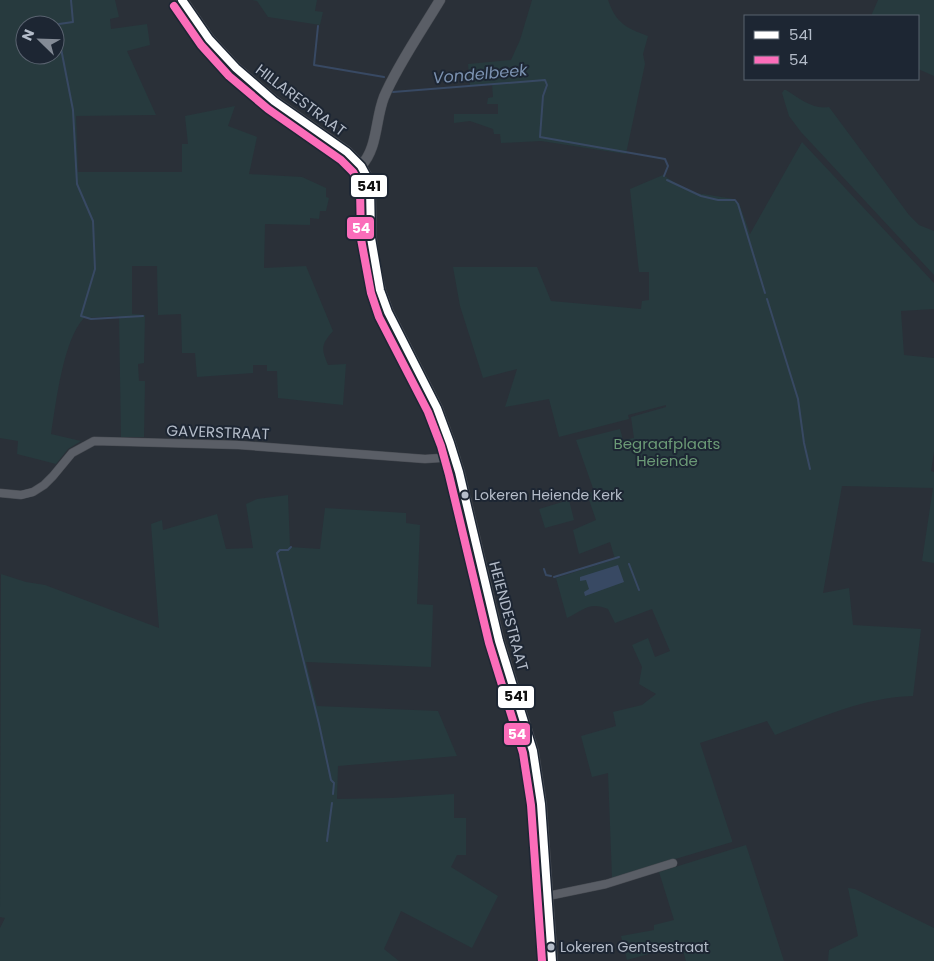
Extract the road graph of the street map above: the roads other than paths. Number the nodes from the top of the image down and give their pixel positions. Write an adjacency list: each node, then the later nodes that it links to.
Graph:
1 (182, 0): 3 (main road, HILLARESTRAAT)
2 (440, 0): 3 (street)
3 (361, 166): 4 (main road, HILLARESTRAAT)
4 (455, 457): 5 (street, GAVERSTRAAT); 7 (main road, HEIENDESTRAAT)
5 (0, 493)
6 (673, 863): 7 (street)
7 (548, 896): 8 (main road, HEIENDESTRAAT)
8 (552, 961)

